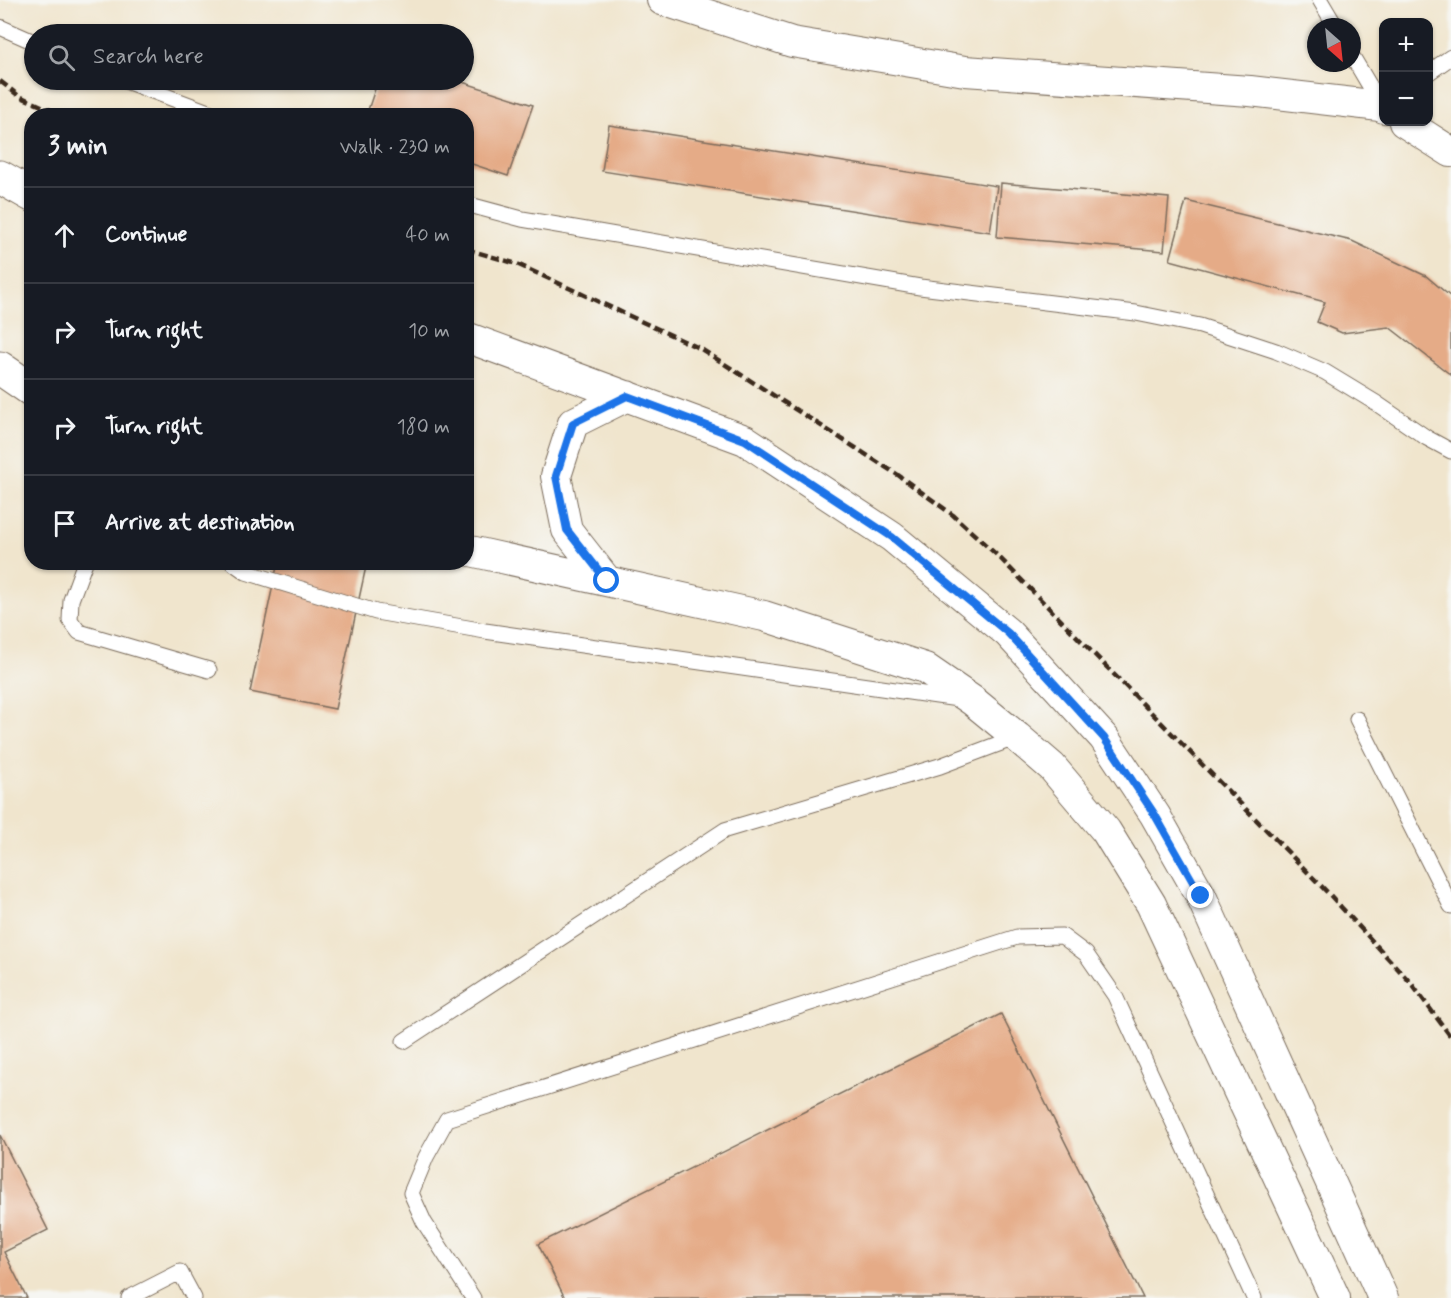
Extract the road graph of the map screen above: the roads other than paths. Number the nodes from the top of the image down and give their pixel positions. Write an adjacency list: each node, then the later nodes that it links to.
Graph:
1 (662, 0): 12 (street)
2 (1320, 0): 3 (lane)
3 (1331, 18)
4 (0, 27): 5 (lane)
5 (24, 38)
6 (1451, 57): 8 (lane)
7 (1361, 70): 10 (lane)
8 (1429, 72)
9 (150, 90): 11 (lane)
10 (1379, 96)
11 (198, 108)
12 (1379, 109)
13 (1412, 126): 14 (street)
14 (1451, 152)
15 (0, 177): 16 (main road)
16 (24, 190)
17 (474, 206): 22 (lane)
18 (474, 340): 21 (street)
19 (0, 368): 20 (main road)
20 (24, 385)
21 (627, 396): 26 (street); 38 (street)
22 (1451, 451)
23 (474, 552): 26 (street)
24 (82, 570): 27 (lane)
25 (243, 570): 28 (lane)
26 (607, 581): 28 (street)
27 (209, 670)
28 (973, 701): 30 (street)
29 (1357, 719): 31 (lane)
30 (1017, 737): 32 (lane); 37 (street)
31 (1451, 906)
32 (404, 1041)
33 (129, 1298): 34 (lane)
34 (194, 1298)
35 (472, 1298): 36 (lane)
36 (1254, 1298)
37 (1335, 1298)
38 (1383, 1298)

